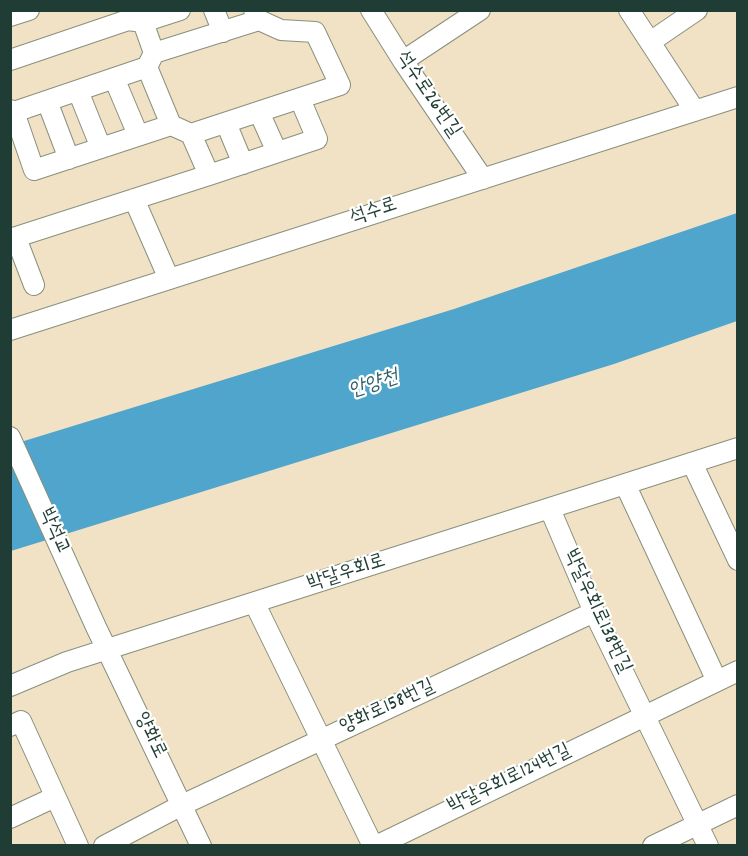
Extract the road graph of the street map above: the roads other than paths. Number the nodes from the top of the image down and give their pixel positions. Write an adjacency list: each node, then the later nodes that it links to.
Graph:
1 (29, 10): 9 (street)
2 (213, 10): 11 (street)
3 (371, 10): 16 (street, 석수로26번길)
4 (480, 10): 16 (street)
5 (629, 10): 12 (street)
6 (697, 10): 12 (street)
7 (177, 11): 10 (street); 13 (street)
8 (257, 15): 11 (street); 20 (street)
9 (10, 16)
10 (132, 18): 14 (street); 15 (street)
11 (223, 32): 13 (street)
12 (650, 42): 23 (street)
13 (186, 43): 15 (street)
14 (10, 60)
15 (151, 60): 17 (street); 26 (street)
16 (403, 61): 34 (street, 석수로26번길)
17 (114, 78): 18 (street); 28 (street)
18 (78, 91): 21 (street); 29 (street)
19 (738, 97): 23 (street, 석수로)
20 (300, 99): 24 (street); 30 (street)
21 (47, 101): 22 (street); 31 (street)
22 (12, 111): 31 (street)
23 (695, 111): 34 (street, 석수로)
24 (259, 112): 25 (street); 30 (street)
25 (226, 123): 27 (street); 32 (street)
26 (171, 125): 27 (street); 28 (street)
27 (192, 134): 33 (street)
28 (138, 135): 29 (street)
29 (101, 148): 31 (street)
30 (277, 152): 32 (street)
31 (69, 159)
32 (243, 164): 33 (street)
33 (209, 175): 35 (street)
34 (483, 178): 37 (street, 석수로)
35 (134, 199): 36 (street); 37 (street)
36 (13, 238): 38 (street)
37 (169, 279): 39 (street, 석수로)
38 (34, 285)
39 (10, 330)
40 (10, 437): 48 (street, 박석교)
41 (738, 448): 42 (street, 박달우회로)
42 (692, 463): 43 (street, 박달우회로); 45 (street)
43 (625, 484): 44 (street, 박달우회로); 51 (street)
44 (550, 509): 46 (street, 박달우회로); 47 (street, 박달우회로138번길)
45 (738, 560)
46 (255, 604): 49 (street, 박달우회로); 55 (street, 박달우회로124번길)
47 (594, 612): 53 (street, 박달우회로138번길); 55 (street, 양화로158번길)
48 (96, 627): 49 (street, 양화로)
49 (107, 650): 52 (street, 박달우회로); 57 (street, 양화로)
50 (738, 671): 51 (street)
51 (717, 681): 53 (street)
52 (10, 686)
53 (644, 714): 60 (street, 박달우회로138번길); 64 (street, 박달우회로124번길)
54 (10, 726): 56 (street)
55 (322, 739): 57 (street, 양화로158번길); 64 (street, 박달우회로124번길)
56 (55, 797): 59 (street); 61 (street)
57 (182, 805): 62 (street, 양화로158번길); 63 (street, 양화로)
58 (738, 805): 60 (street)
59 (10, 818)
60 (698, 824): 65 (street); 66 (street, 박달우회로138번길)
61 (78, 846)
62 (104, 846)
63 (201, 846)
64 (374, 846)
65 (653, 846)
66 (708, 846)

